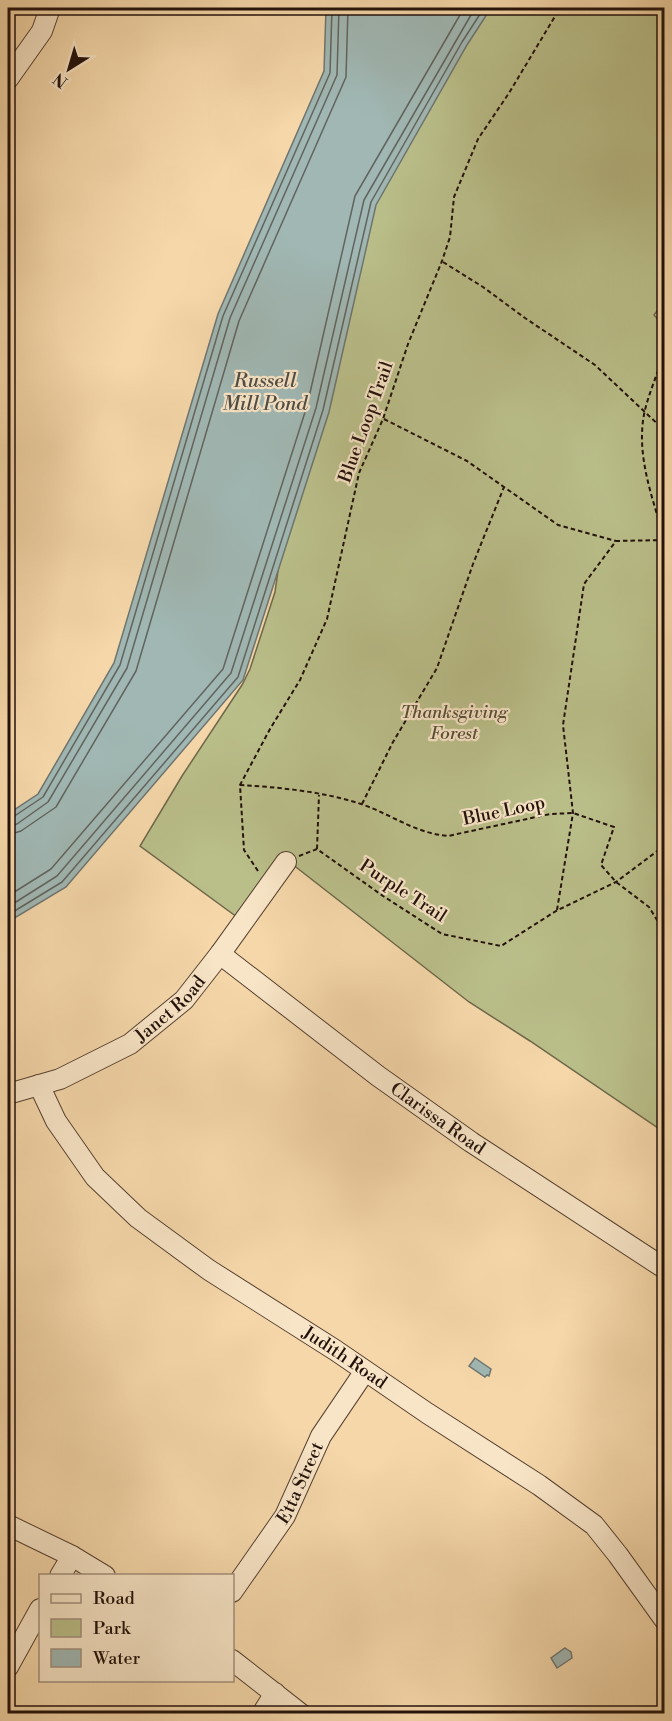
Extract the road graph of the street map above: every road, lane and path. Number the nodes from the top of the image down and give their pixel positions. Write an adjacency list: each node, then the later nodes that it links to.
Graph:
1 (50, 8): 3 (street)
2 (560, 8): 4 (path, Blue Loop Trail)
3 (8, 80)
4 (442, 261): 6 (path); 7 (path, Blue Loop Trail)
5 (664, 348): 6 (path)
6 (645, 411): 8 (path); 10 (path)
7 (383, 419): 9 (path); 12 (path, Blue Loop Trail)
8 (664, 430)
9 (504, 487): 11 (path); 14 (path)
10 (664, 538): 11 (path)
11 (616, 541): 15 (path)
12 (240, 785): 13 (path, Blue Loop); 20 (path)
13 (319, 795): 14 (path, Blue Loop); 17 (path)
14 (362, 804): 15 (path, Blue Loop)
15 (573, 813): 19 (path, Blue Loop); 21 (path)
16 (664, 846): 19 (path, Purple Trail)
17 (317, 849): 18 (path); 21 (path, Purple Trail)
18 (286, 862): 20 (street, Janet Road)
19 (616, 882): 21 (path, Purple Trail); 23 (path, Blue Loop)
20 (271, 883): 22 (street, Janet Road)
21 (556, 911)
22 (220, 954): 24 (street, Janet Road); 26 (street, Clarissa Road)
23 (664, 964)
24 (39, 1085): 25 (street, Janet Road); 27 (street, Judith Road)
25 (8, 1094)
26 (664, 1268)
27 (365, 1371): 32 (street, Etta Street); 34 (street, Judith Road)
28 (8, 1525): 29 (street)
29 (72, 1556): 30 (street); 31 (street)
30 (61, 1574)
31 (103, 1574)
32 (234, 1589)
33 (39, 1612): 36 (street)
34 (664, 1619)
35 (234, 1662): 37 (street)
36 (8, 1667)
37 (275, 1693): 38 (street); 39 (street)
38 (262, 1713)
39 (301, 1713)

